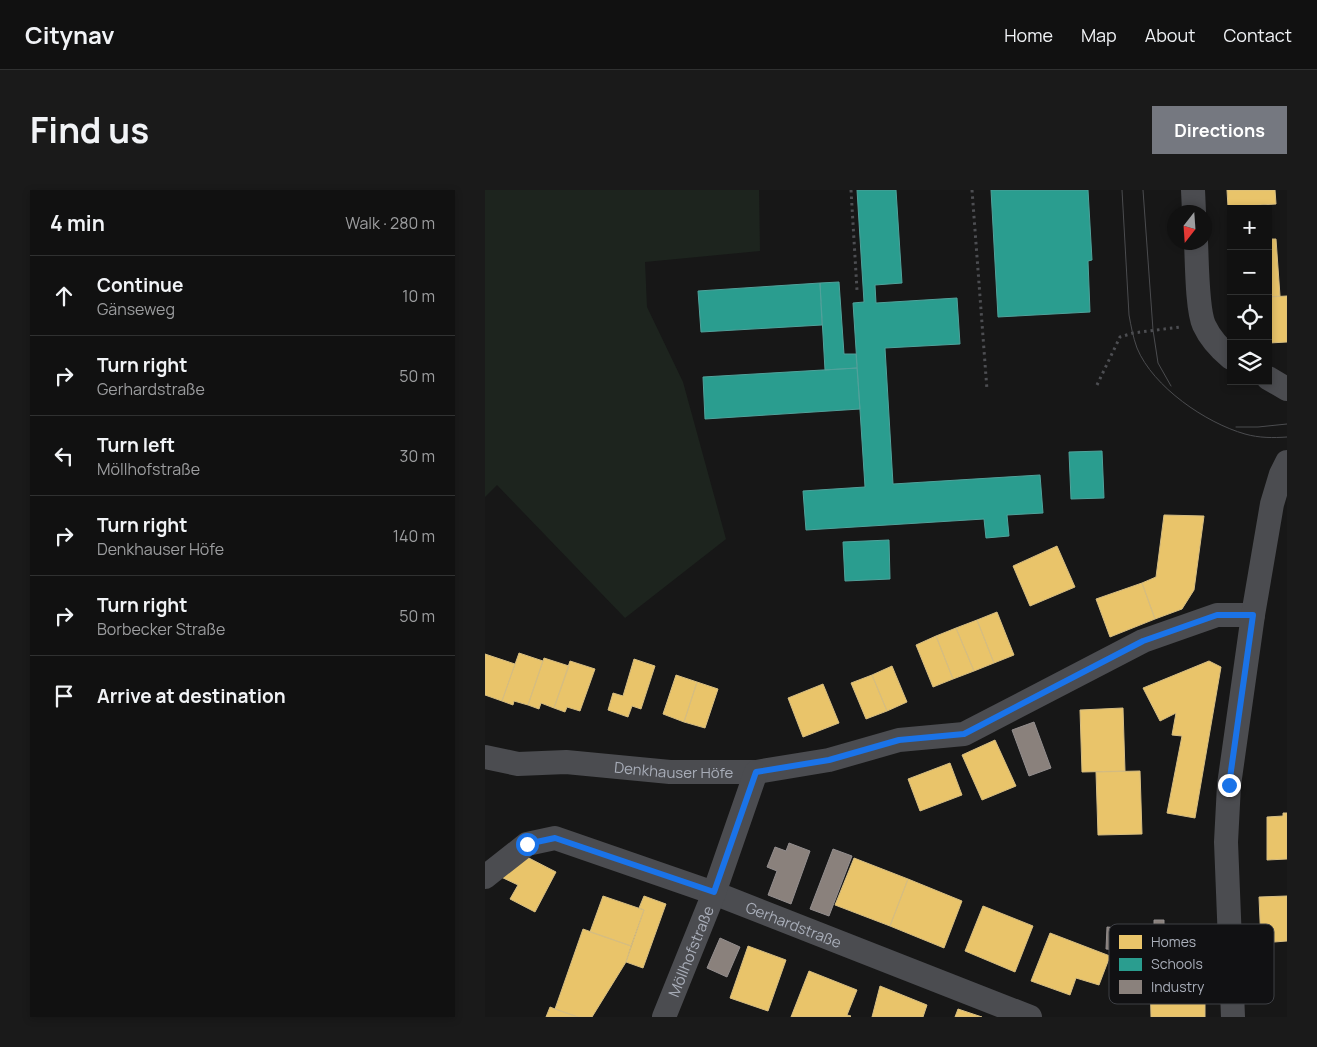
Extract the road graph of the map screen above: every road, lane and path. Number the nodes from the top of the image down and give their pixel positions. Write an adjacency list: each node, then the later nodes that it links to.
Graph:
1 (851, 190): 6 (path)
2 (972, 190): 12 (path)
3 (1193, 190): 4 (street)
4 (1194, 205)
5 (1196, 250): 7 (street)
6 (857, 290)
7 (1203, 324): 8 (street); 10 (path)
8 (1227, 355)
9 (1272, 380): 11 (street)
10 (1097, 385)
11 (1287, 389)
12 (987, 390)
13 (1287, 462): 14 (street)
14 (1253, 615): 16 (street, Denkhauser Höfe); 19 (street)
15 (485, 757): 16 (street, Denkhauser Höfe)
16 (756, 772): 18 (street, Möllhofstraße)
17 (485, 877): 18 (street, Gerhardstraße)
18 (714, 892): 21 (street, Möllhofstraße); 22 (street, Gerhardstraße)
19 (1229, 924)
20 (1232, 1004): 23 (street)
21 (664, 1017)
22 (1030, 1017)
23 (1233, 1017)

